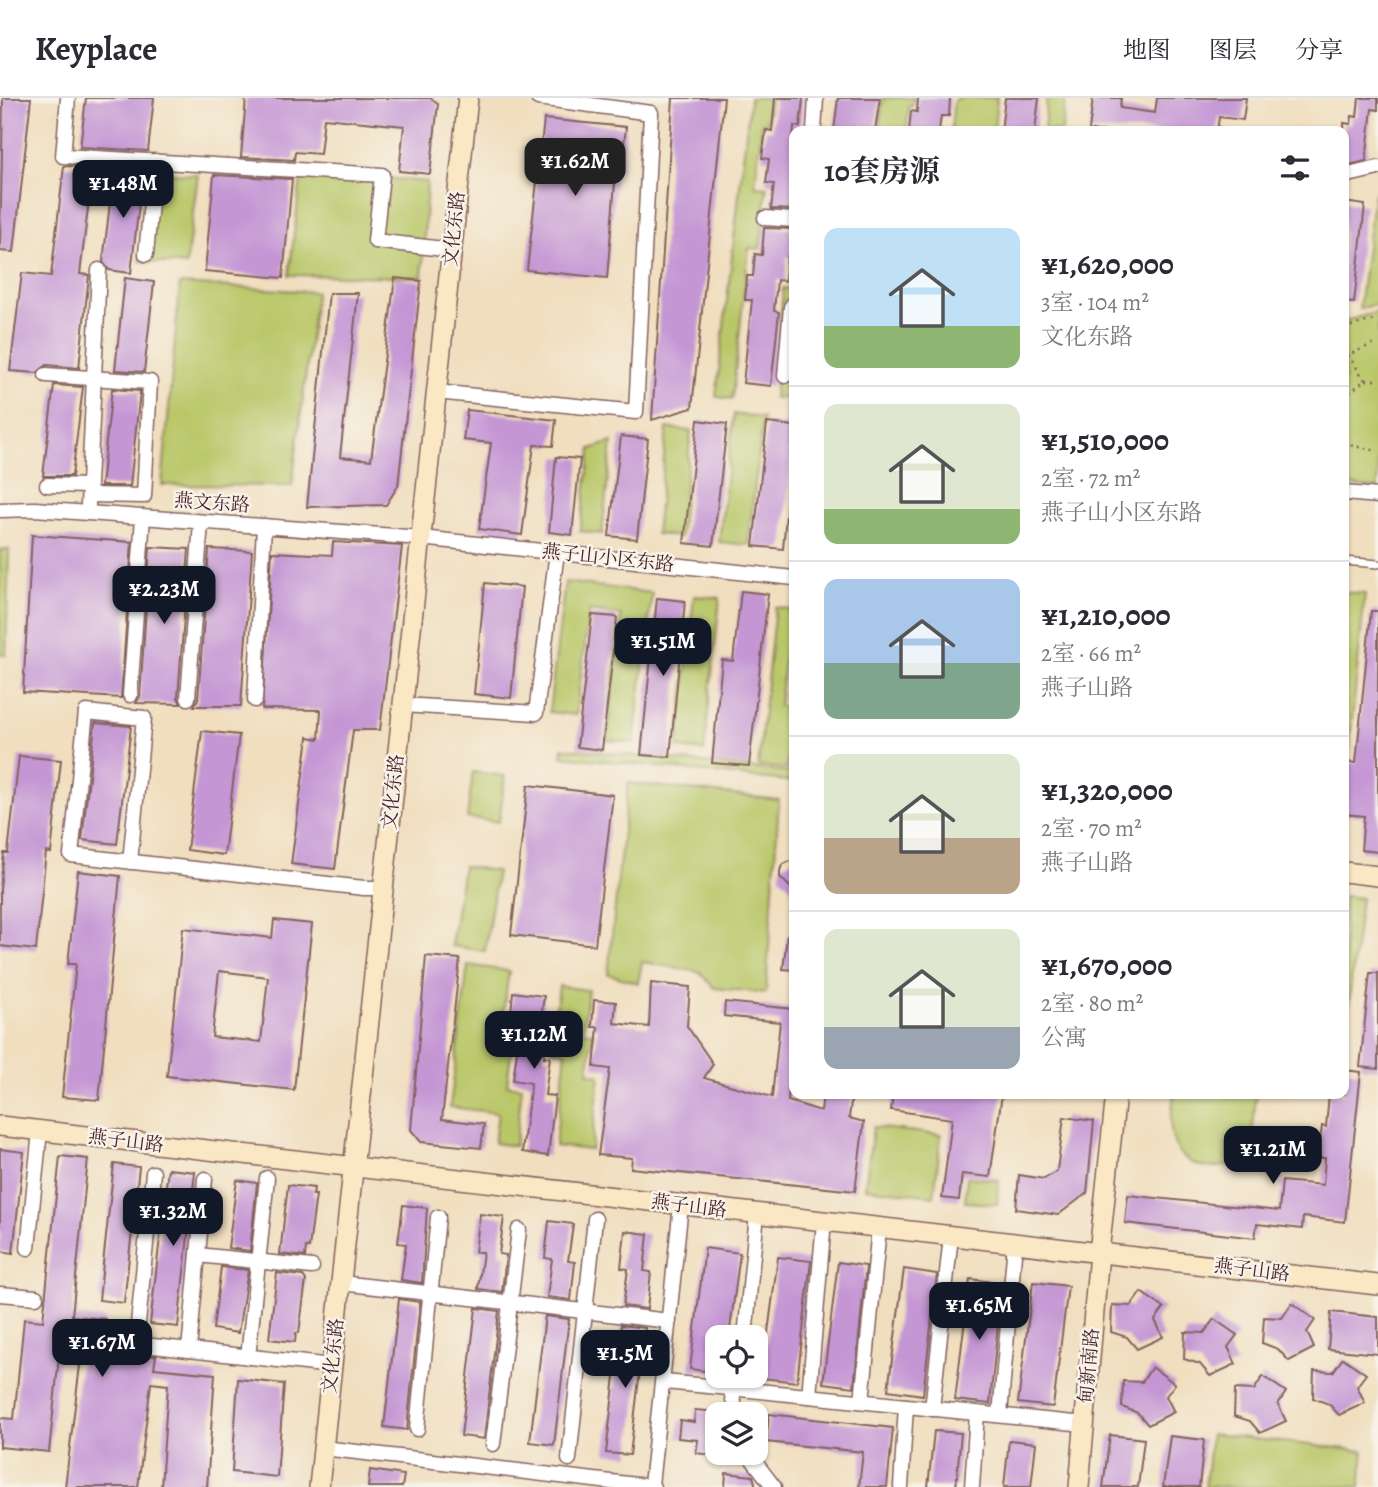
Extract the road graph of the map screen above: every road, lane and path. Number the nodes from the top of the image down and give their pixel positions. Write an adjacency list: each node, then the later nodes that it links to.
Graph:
1 (68, 98): 6 (street)
2 (468, 98): 11 (street, 文化东路)
3 (538, 98): 25 (street)
4 (816, 98): 5 (street)
5 (814, 126)
6 (155, 161): 11 (street); 12 (street)
7 (1378, 168): 8 (street)
8 (1349, 175)
9 (765, 218): 10 (street)
10 (789, 220)
11 (452, 250): 25 (street, 文化东路)
12 (146, 254)
13 (99, 270): 22 (street)
14 (1378, 319): 15 (path)
15 (1349, 327)
16 (789, 330): 21 (street)
17 (1378, 342): 18 (path)
18 (1349, 353)
19 (1349, 358): 23 (path)
20 (47, 375): 22 (street)
21 (785, 376)
22 (94, 380): 30 (street); 30 (street)
23 (1365, 380): 24 (path); 26 (path)
24 (1378, 380)
25 (436, 392): 38 (street, 文化东路)
26 (1349, 393)
27 (1349, 445): 28 (path)
28 (1378, 451)
29 (47, 485): 30 (street)
30 (89, 490): 34 (street)
31 (1349, 493): 32 (street)
32 (1378, 496)
33 (0, 510): 34 (street, 燕文东路)
34 (88, 513): 35 (street, 燕文东路)
35 (143, 517): 36 (street, 燕文东路); 43 (street)
36 (201, 522): 37 (street, 燕文东路); 44 (street)
37 (264, 526): 38 (street, 燕文东路); 45 (street)
38 (421, 538): 39 (street, 燕子山小区东路); 46 (street, 文化东路)
39 (557, 552): 42 (street, 燕子山小区东路); 46 (street)
40 (1349, 561): 41 (lane)
41 (1378, 564)
42 (789, 577)
43 (130, 695)
44 (188, 698)
45 (255, 700)
46 (402, 705): 50 (street, 文化东路)
47 (130, 862): 47 (street); 50 (street)
48 (1349, 873): 49 (street)
49 (1378, 876)
50 (382, 888): 55 (street, 文化东路)
51 (1115, 1099): 69 (street, 甸新南路)
52 (0, 1116): 55 (street, 燕子山路)
53 (0, 1126): 54 (street, 燕子山路)
54 (40, 1130): 55 (street, 燕子山路); 68 (street)
55 (354, 1163): 59 (street, 燕子山路); 69 (street, 燕子山路); 74 (street, 文化东路)
56 (153, 1173): 84 (street)
57 (267, 1178): 71 (street)
58 (205, 1179): 70 (street)
59 (681, 1205): 60 (street, 燕子山路); 81 (street)
60 (757, 1214): 63 (street, 燕子山路); 82 (street)
61 (438, 1217): 76 (street)
62 (596, 1219): 80 (street)
63 (824, 1222): 64 (street, 燕子山路); 91 (street)
64 (878, 1227): 66 (street, 燕子山路); 92 (street)
65 (519, 1230): 79 (street)
66 (951, 1236): 67 (street, 燕子山路); 94 (street)
67 (1015, 1243): 69 (street, 燕子山路); 96 (street)
68 (28, 1248)
69 (1099, 1248): 73 (street, 燕子山路); 75 (street, 燕子山路); 97 (street, 甸新南路)
70 (198, 1255): 71 (street); 85 (street)
71 (258, 1261): 72 (street); 86 (street)
72 (312, 1267)
73 (1378, 1274)
74 (341, 1283): 76 (street); 87 (street, 文化东路)
75 (1378, 1285)
76 (430, 1293): 79 (street); 98 (street)
77 (0, 1294): 78 (street)
78 (36, 1297)
79 (510, 1302): 80 (street); 99 (street)
80 (586, 1311): 81 (street); 101 (street)
81 (669, 1321): 88 (street)
82 (746, 1325)
83 (117, 1342): 84 (street)
84 (136, 1344): 85 (street)
85 (189, 1350): 86 (street)
86 (248, 1357): 87 (street)
87 (332, 1366): 100 (street, 文化东路)
88 (664, 1382): 89 (street); 103 (street)
89 (705, 1383)
90 (761, 1388): 91 (street)
91 (809, 1396): 92 (street)
92 (862, 1401): 93 (street)
93 (906, 1406): 94 (street); 106 (street)
94 (932, 1409): 95 (street)
95 (978, 1413): 96 (street); 107 (street)
96 (1000, 1415): 97 (street)
97 (1084, 1424): 108 (street, 甸新南路)
98 (417, 1429)
99 (493, 1444)
100 (323, 1448): 103 (street); 104 (street, 文化东路)
101 (569, 1459)
102 (757, 1465): 105 (street)
103 (652, 1486)
104 (319, 1487)
105 (774, 1487)
106 (901, 1487)
107 (972, 1487)
108 (1079, 1487)

